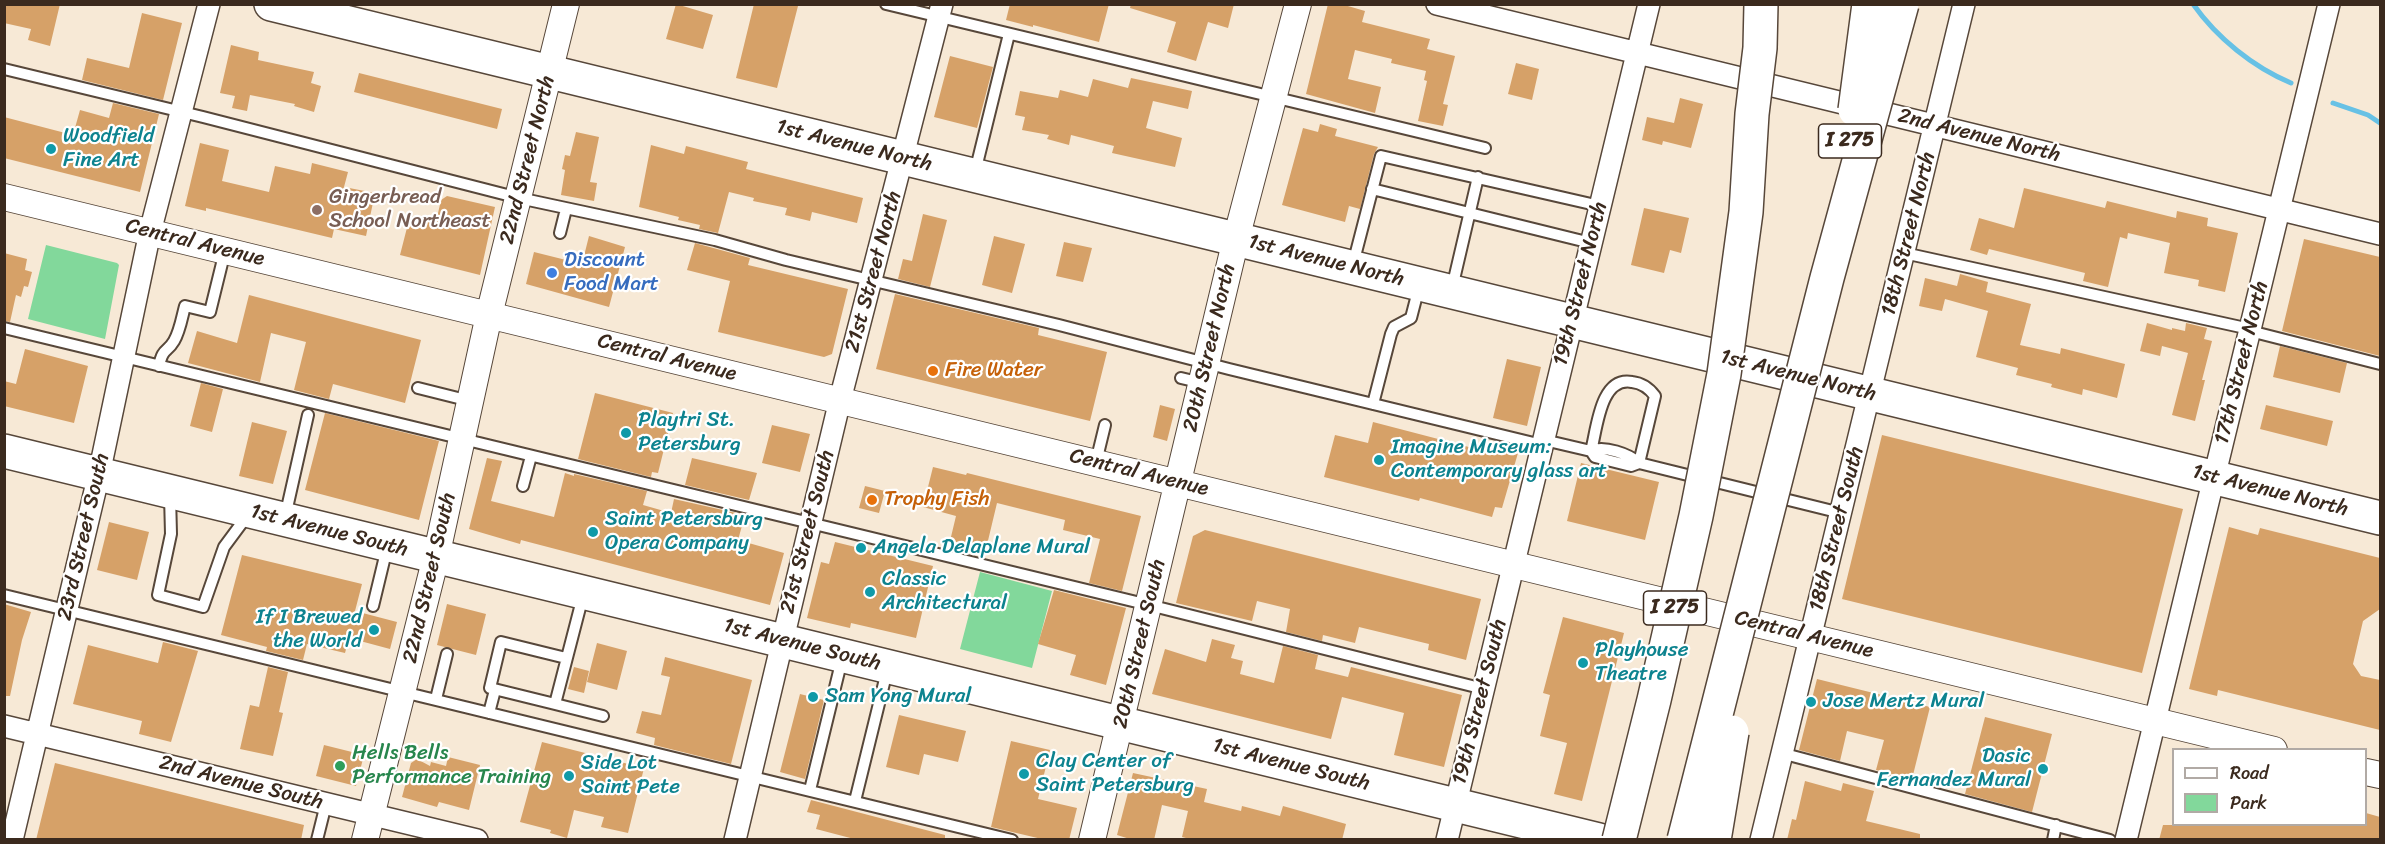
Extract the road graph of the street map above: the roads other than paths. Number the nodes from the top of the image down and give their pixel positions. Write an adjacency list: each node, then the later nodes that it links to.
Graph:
1 (209, 4): 20 (street, 23rd Street South)
2 (271, 4): 18 (main road, 1st Avenue North)
3 (566, 4): 18 (street, 22nd Street North)
4 (886, 4): 14 (lane)
5 (1298, 4): 19 (street, 20th Street North)
6 (1437, 4): 16 (street, 2nd Avenue North)
7 (1649, 4): 16 (street, 19th Street North)
8 (1744, 4): 21 (main road, bridge)
9 (1761, 4): 21 (main road, I 275, bridge)
10 (1869, 4): 42 (main road, I 275, bridge)
11 (1902, 4): 42 (main road, bridge)
12 (1964, 4): 22 (street, 18th Street North)
13 (2329, 4): 32 (street, 17th Street North)
14 (940, 11): 15 (lane); 24 (street, 21st Street North)
15 (1009, 34): 19 (lane); 25 (lane)
16 (1637, 53): 22 (street, 2nd Avenue North); 30 (street, 19th Street North)
17 (4, 69): 20 (lane)
18 (550, 72): 24 (main road, 1st Avenue North); 29 (street, 22nd Street North)
19 (1274, 97): 23 (lane); 37 (street, 20th Street North)
20 (182, 112): 29 (lane); 34 (street, 23rd Street South)
21 (1752, 114): 123 (main road, I 275, bridge)
22 (1935, 126): 32 (street, 2nd Avenue North); 40 (street, 18th Street North)
23 (1485, 148)
24 (903, 158): 25 (main road, 1st Avenue North); 43 (street, 21st Street North)
25 (974, 176): 37 (main road, 1st Avenue North)
26 (1478, 177): 27 (lane); 30 (lane); 33 (lane)
27 (1372, 189): 33 (lane); 41 (lane)
28 (4, 197): 34 (street, Central Avenue)
29 (519, 198): 31 (lane); 46 (street, 22nd Street North)
30 (1600, 206): 38 (street, 19th Street North)
31 (566, 209): 35 (lane); 43 (lane)
32 (2279, 210): 36 (street, 2nd Avenue North); 49 (street, 17th Street North)
33 (1470, 213): 38 (lane); 45 (lane)
34 (150, 232): 39 (street, Central Avenue); 50 (street, 23rd Street South)
35 (560, 233)
36 (2380, 234)
37 (1236, 239): 41 (main road, 1st Avenue North); 53 (street, 20th Street North)
38 (1591, 243): 47 (street, 19th Street North)
39 (225, 251): 46 (street, Central Avenue); 52 (lane)
40 (1904, 253): 49 (lane); 55 (street, 18th Street North)
41 (1352, 267): 44 (main road, 1st Avenue North)
42 (1827, 278): 78 (main road, I 275, bridge)
43 (872, 281): 53 (lane); 56 (street, 21st Street North)
44 (1419, 284): 45 (main road, 1st Avenue North); 58 (lane)
45 (1451, 292): 47 (main road, 1st Avenue North)
46 (489, 315): 56 (street, Central Avenue); 57 (street, 22nd Street South)
47 (1572, 321): 55 (main road, 1st Avenue North); 62 (street, 19th Street North)
48 (4, 328): 50 (lane)
49 (2250, 330): 51 (lane); 69 (street, 17th Street North)
50 (124, 357): 52 (lane); 68 (street, 23rd Street South)
51 (2380, 364)
52 (159, 366): 61 (lane)
53 (1197, 375): 58 (lane); 70 (street, 20th Street North)
54 (418, 388): 57 (lane)
55 (1870, 394): 69 (main road, 1st Avenue North); 74 (street, 18th Street South)
56 (840, 400): 66 (street, Central Avenue); 77 (street, 21st Street South)
57 (470, 401): 61 (street, 22nd Street South)
58 (1373, 404): 62 (lane)
59 (309, 415): 76 (lane)
60 (1105, 425): 66 (lane)
61 (462, 440): 65 (lane); 80 (street, 22nd Street South)
62 (1543, 442): 64 (lane); 81 (street, 19th Street North)
63 (4, 451): 68 (main road, 1st Avenue South)
64 (1591, 451): 67 (lane); 67 (lane)
65 (531, 456): 71 (lane); 77 (lane)
66 (1095, 463): 70 (street, Central Avenue)
67 (1639, 463): 74 (lane)
68 (99, 474): 72 (main road, 1st Avenue South); 86 (street, 23rd Street South)
69 (2214, 477): 75 (main road, 1st Avenue North); 100 (street, 17th Street North)
70 (1178, 483): 81 (street, Central Avenue); 84 (street, 20th Street South)
71 (523, 486)
72 (169, 492): 73 (main road, 1st Avenue South); 73 (lane)
73 (250, 511): 76 (main road, 1st Avenue South)
74 (1840, 513): 87 (street, 18th Street South)
75 (2380, 518)
76 (285, 520): 79 (main road, 1st Avenue South)
77 (810, 523): 84 (lane); 88 (street, 21st Street South)
78 (1762, 537): 124 (main road, bridge); 125 (main road, I 275, bridge)
79 (387, 545): 80 (main road, 1st Avenue South); 85 (lane)
80 (436, 557): 82 (main road, 1st Avenue South); 95 (street, 22nd Street South)
81 (1514, 564): 87 (street, Central Avenue); 94 (street, 19th Street South)
82 (584, 592): 88 (main road, 1st Avenue South); 91 (lane)
83 (4, 595): 86 (lane)
84 (1149, 605): 94 (lane); 101 (street, 20th Street South)
85 (373, 606)
86 (67, 610): 95 (lane); 103 (street, 23rd Street South)
87 (1810, 637): 100 (street, Central Avenue); 105 (street, 18th Street South)
88 (782, 641): 90 (main road, 1st Avenue South); 106 (street, 21st Street South)
89 (447, 654): 96 (lane)
90 (843, 656): 92 (main road, 1st Avenue South); 107 (lane)
91 (566, 658): 93 (lane); 97 (lane)
92 (888, 667): 101 (main road, 1st Avenue South); 108 (lane)
93 (495, 690): 97 (lane); 98 (lane)
94 (1484, 690): 110 (street, 19th Street South)
95 (402, 691): 96 (lane); 111 (street, 22nd Street South)
96 (436, 699): 98 (lane)
97 (555, 704): 99 (lane)
98 (489, 712): 106 (lane)
99 (603, 716)
100 (2155, 721): 104 (street, Central Avenue); 129 (street, 17th Street North)
101 (1122, 723): 110 (main road, 1st Avenue South); 120 (street, 20th Street South)
102 (4, 726): 103 (street, 2nd Avenue South)
103 (37, 734): 109 (street, 2nd Avenue South); 114 (street, 23rd Street South)
104 (2266, 748)
105 (1781, 753): 112 (lane); 126 (street, 18th Street South)
106 (750, 776): 107 (lane); 118 (street, 21st Street South)
107 (810, 790): 108 (lane)
108 (855, 801): 119 (lane)
109 (326, 804): 111 (street, 2nd Avenue South); 115 (lane)
110 (1455, 805): 121 (street, 19th Street South); 122 (main road, 1st Avenue South)
111 (371, 815): 113 (street, 2nd Avenue South); 116 (street, 22nd Street South)
112 (2056, 825): 127 (lane); 128 (lane)
113 (418, 833): 117 (street, 2nd Avenue South)
114 (12, 840)
115 (317, 840)
116 (365, 840)
117 (477, 840)
118 (735, 840)
119 (1012, 840)
120 (1092, 840)
121 (1447, 840)
122 (1599, 840)
123 (1619, 840)
124 (1684, 840)
125 (1714, 840)
126 (1761, 840)
127 (2053, 840)
128 (2110, 840)
129 (2126, 840)

